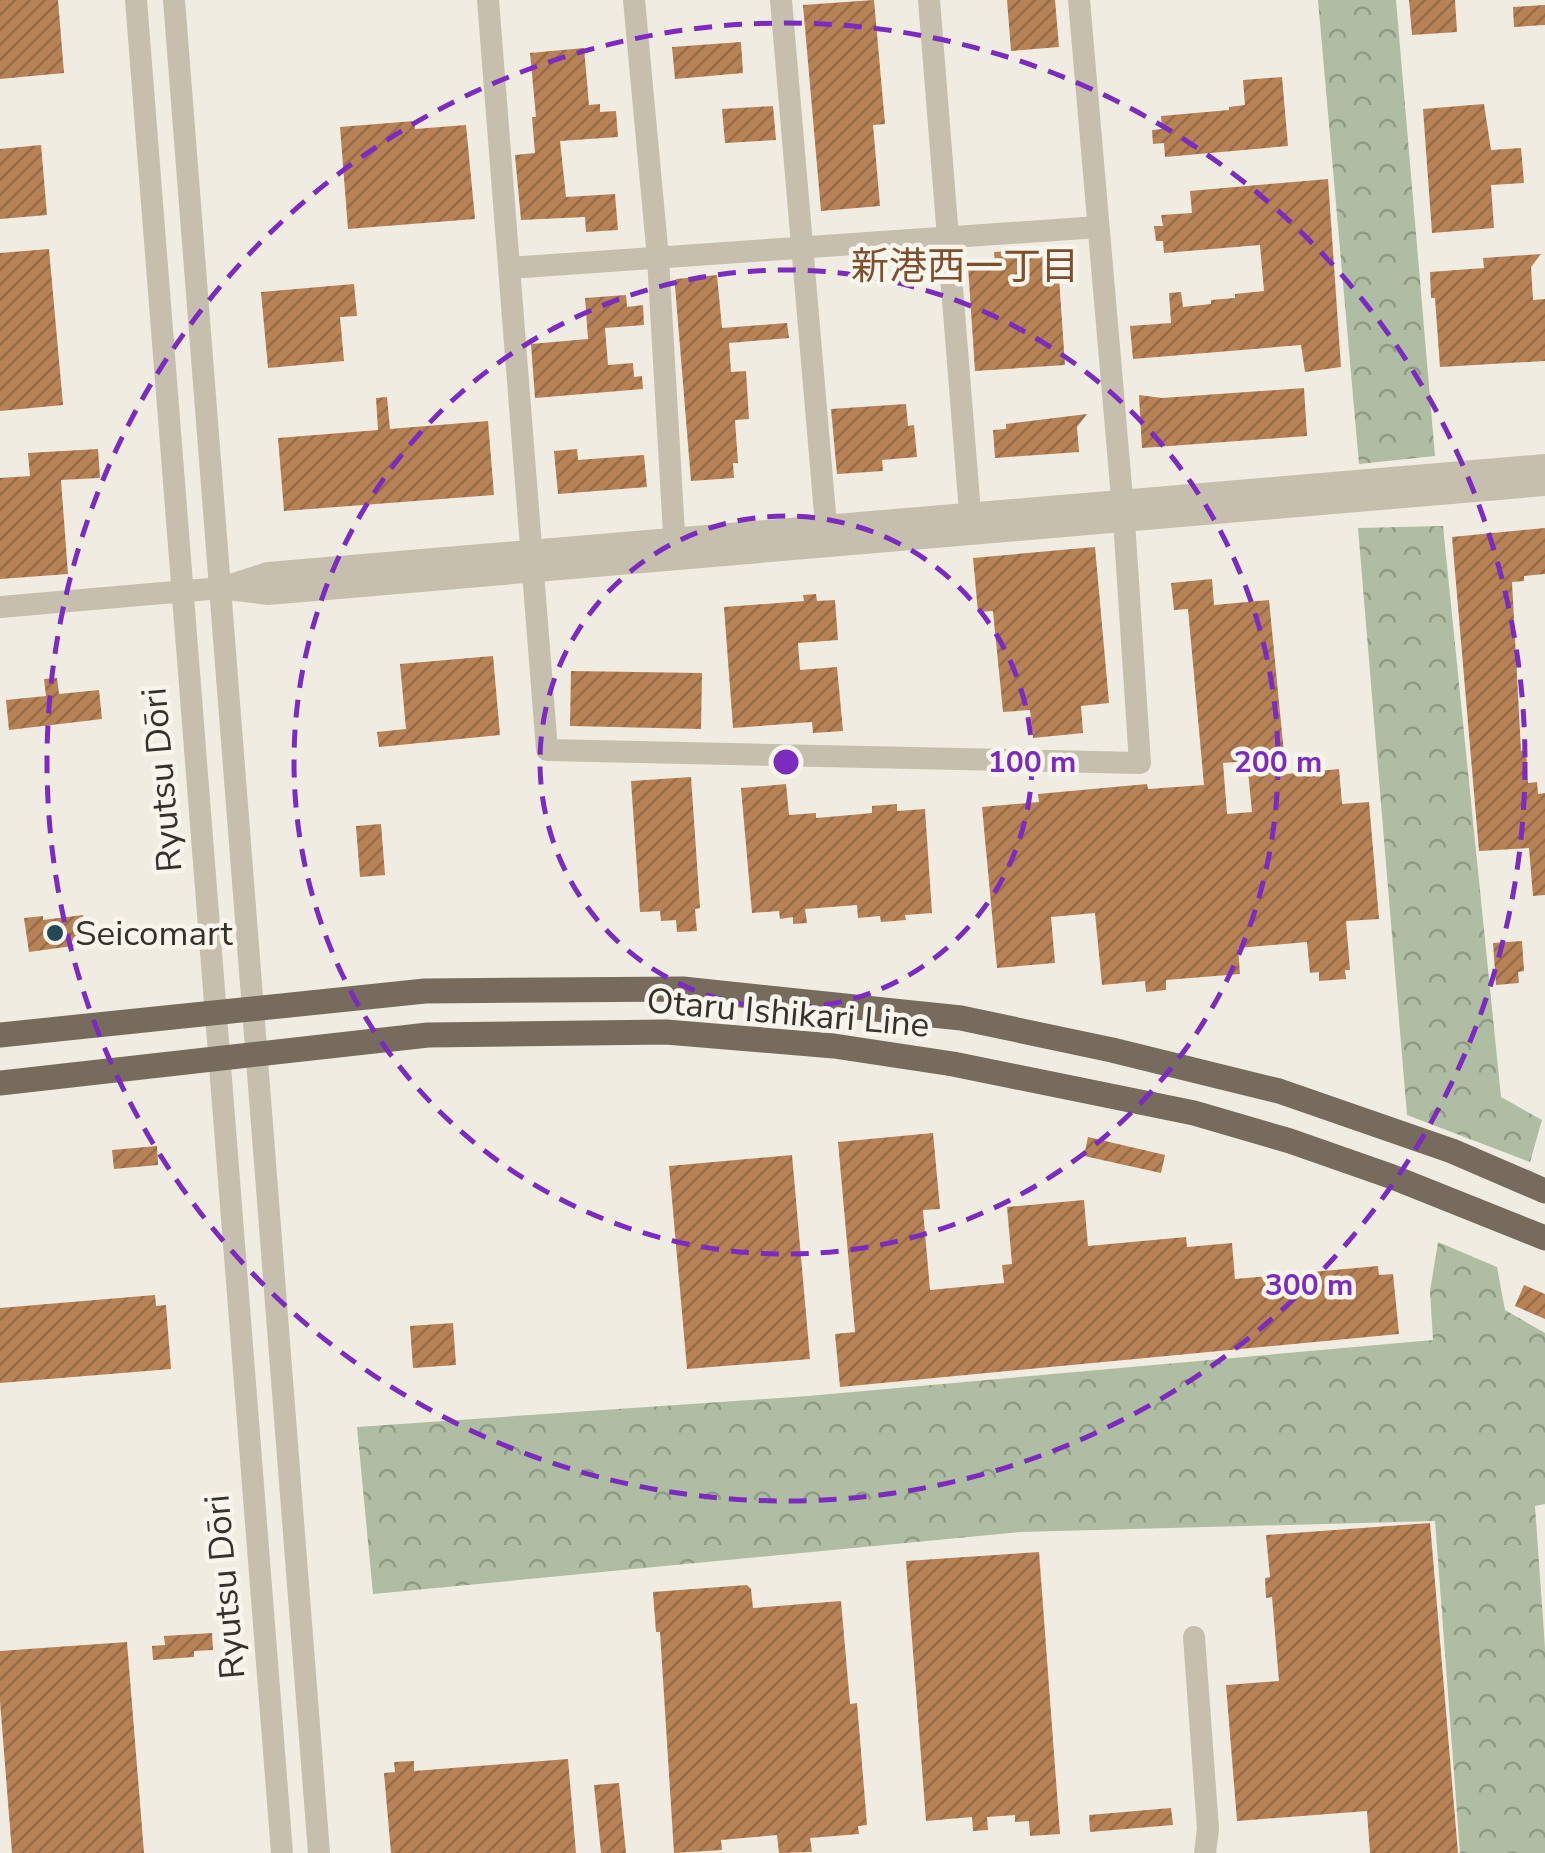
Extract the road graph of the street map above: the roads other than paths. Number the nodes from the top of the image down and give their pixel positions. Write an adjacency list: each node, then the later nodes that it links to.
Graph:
1 (136, 0): 21 (street, Ryutsu Dōri)
2 (174, 0): 20 (street, Ryutsu Dōri)
3 (488, 0): 12 (street)
4 (634, 0): 11 (street)
5 (781, 0): 10 (street)
6 (929, 0): 9 (street)
7 (1079, 0): 8 (street)
8 (1098, 227): 9 (street); 15 (street)
9 (948, 238): 10 (street); 16 (street)
10 (801, 248): 11 (street); 17 (street)
11 (658, 258): 12 (street); 18 (street)
12 (509, 268): 19 (street)
13 (1545, 465): 15 (street)
14 (1545, 485): 15 (street)
15 (1122, 511): 16 (street); 19 (street)
16 (970, 524): 17 (street)
17 (827, 536): 18 (street)
18 (675, 549): 19 (street)
19 (532, 561): 20 (street)
20 (221, 588): 21 (street); 23 (street, Ryutsu Dōri)
21 (182, 593): 22 (street); 24 (street, Ryutsu Dōri)
22 (0, 608)
23 (251, 1009): 24 (main road, Otaru Ishikari Line); 26 (street, Ryutsu Dōri); 29 (main road, Otaru Ishikari Line)
24 (216, 1012): 25 (main road, Otaru Ishikari Line); 27 (street, Ryutsu Dōri)
25 (0, 1034)
26 (256, 1054): 27 (main road, Otaru Ishikari Line); 30 (main road, Otaru Ishikari Line); 33 (street, Ryutsu Dōri)
27 (218, 1058): 28 (main road, Otaru Ishikari Line); 32 (street, Ryutsu Dōri)
28 (0, 1083)
29 (1545, 1191)
30 (1543, 1232)
31 (1194, 1637): 34 (street)
32 (282, 1853)
33 (320, 1853)
34 (1205, 1853)

